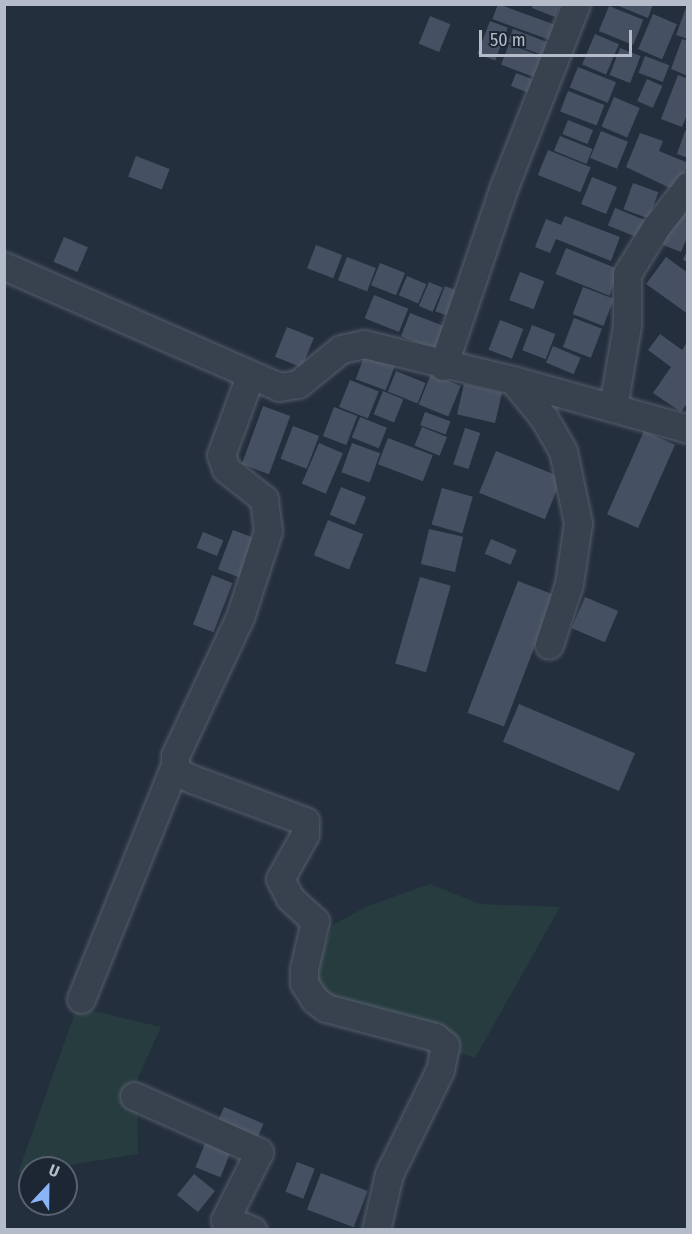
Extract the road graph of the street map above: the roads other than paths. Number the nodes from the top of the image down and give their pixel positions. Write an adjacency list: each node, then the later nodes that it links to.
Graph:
1 (576, 4): 4 (street)
2 (687, 186): 7 (street)
3 (4, 266): 5 (street)
4 (443, 366): 5 (street); 6 (street)
5 (250, 376): 10 (street)
6 (513, 380): 7 (street); 9 (street)
7 (613, 407): 8 (street)
8 (687, 429)
9 (549, 645)
10 (175, 765): 11 (street); 14 (street)
11 (81, 999)
12 (134, 1096): 13 (street)
13 (252, 1230)
14 (376, 1230)

